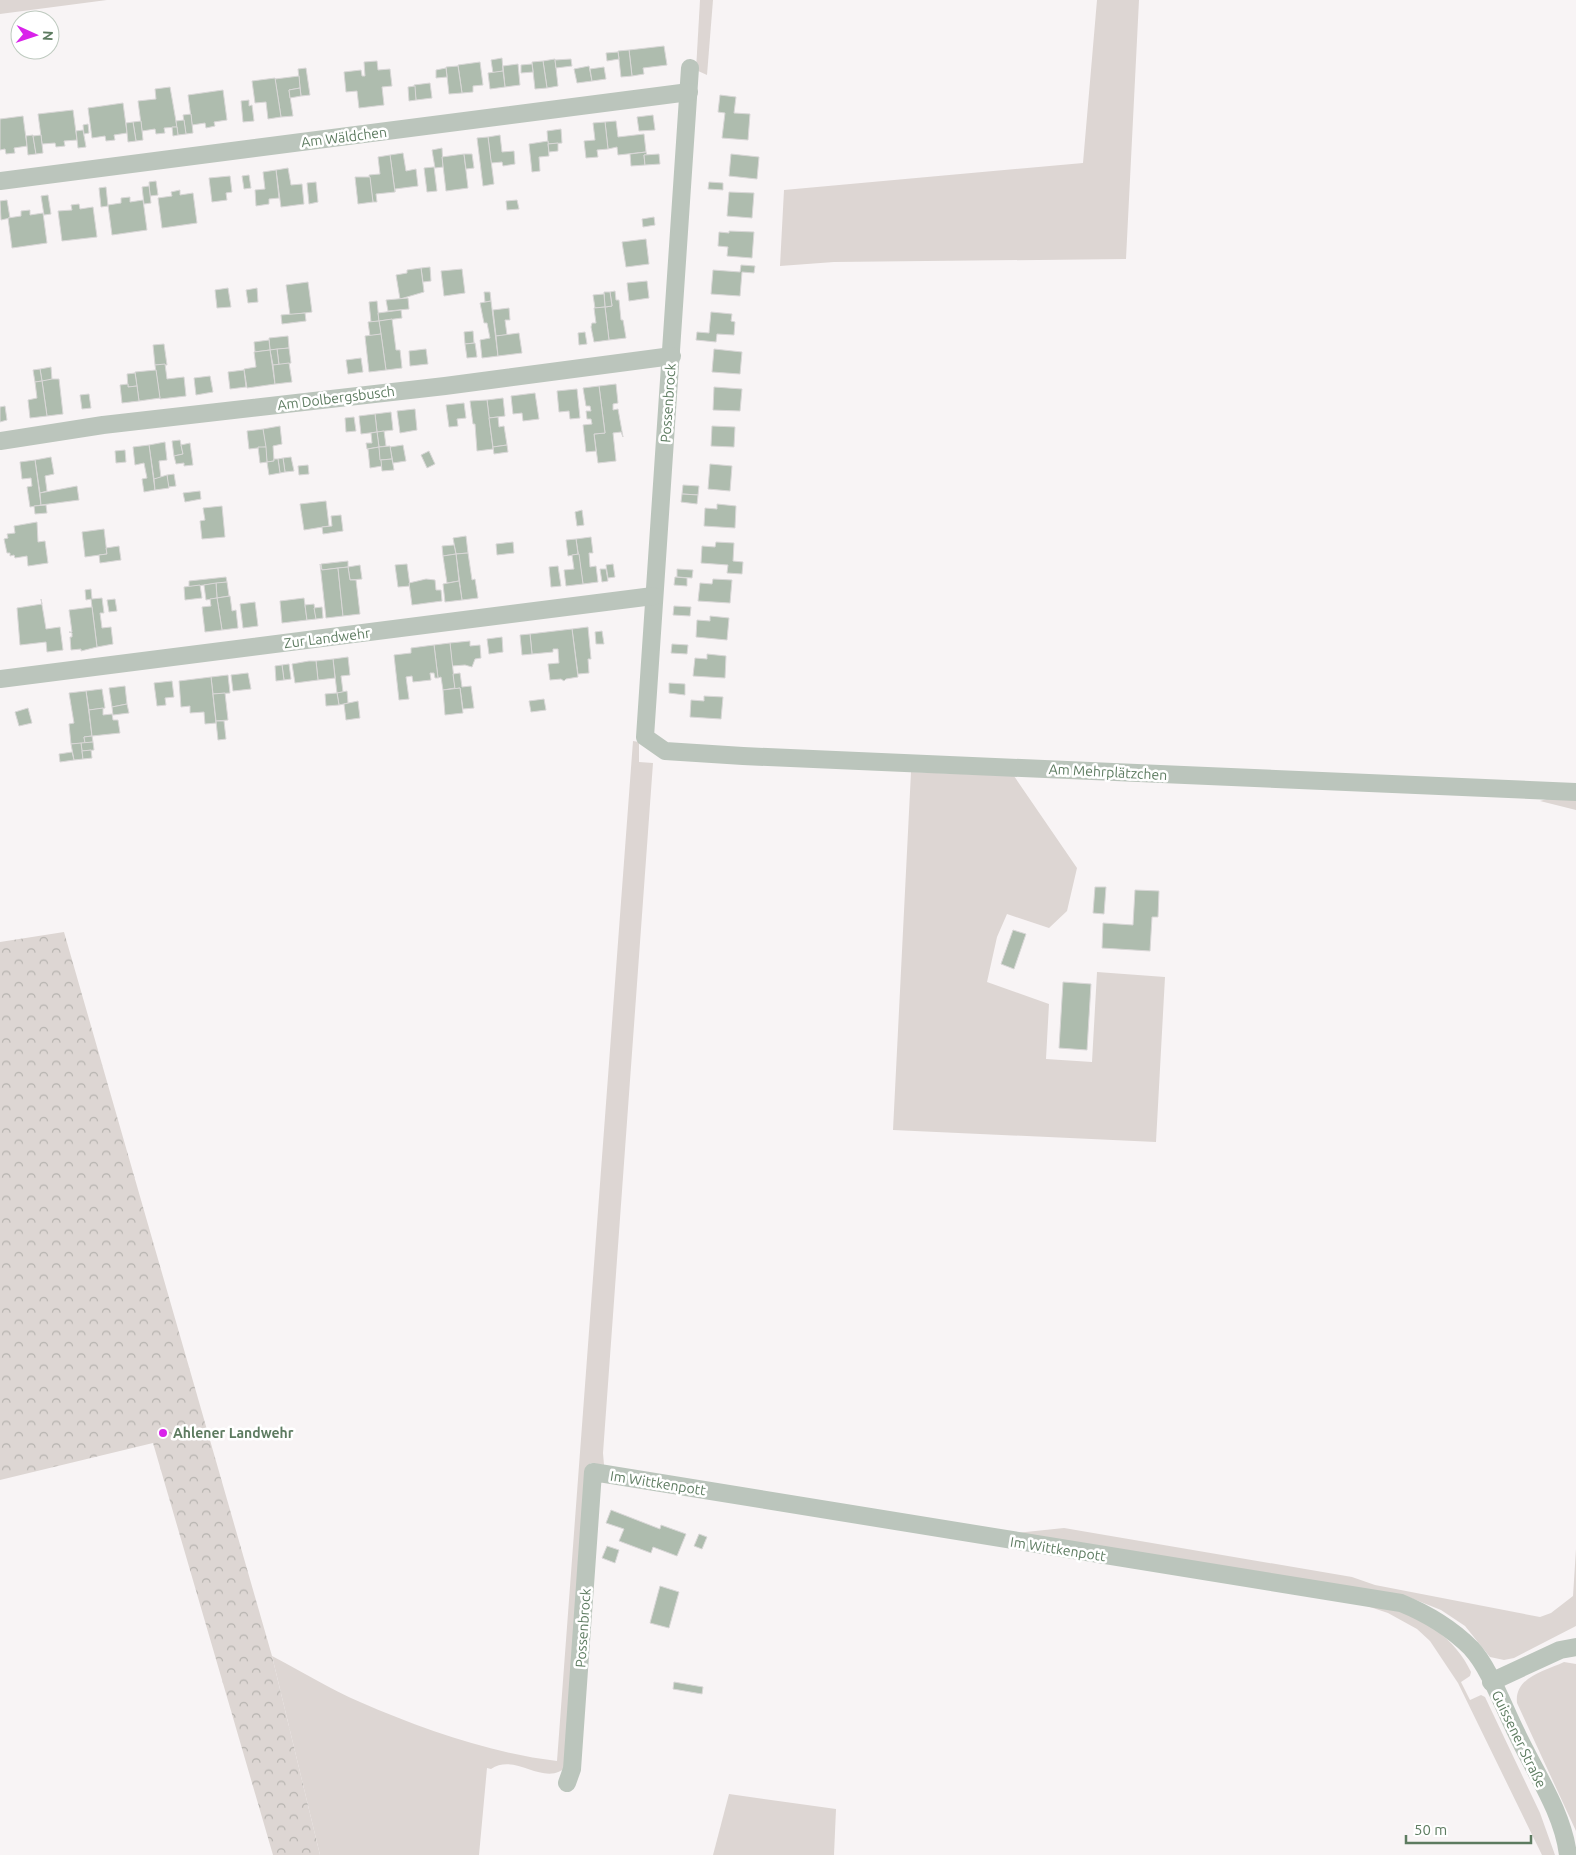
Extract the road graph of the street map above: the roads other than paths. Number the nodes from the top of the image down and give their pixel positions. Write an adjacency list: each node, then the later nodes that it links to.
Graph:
1 (690, 68): 2 (street, Possenbrock)
2 (689, 92): 3 (street, Am Wäldchen); 4 (street, Possenbrock)
3 (0, 181)
4 (672, 356): 5 (street, Am Dolbergsbusch); 6 (street, Possenbrock)
5 (0, 441)
6 (653, 596): 7 (street, Zur Landwehr); 8 (street, Possenbrock)
7 (0, 679)
8 (645, 737): 9 (street, Am Mehrplätzchen)
9 (1576, 792)
10 (593, 1472): 12 (street, Im Wittkenpott); 13 (street, Possenbrock)
11 (1576, 1647): 12 (street, Guissener Straße)
12 (1491, 1682): 14 (street, Guissener Straße)
13 (566, 1783)
14 (1568, 1855)

